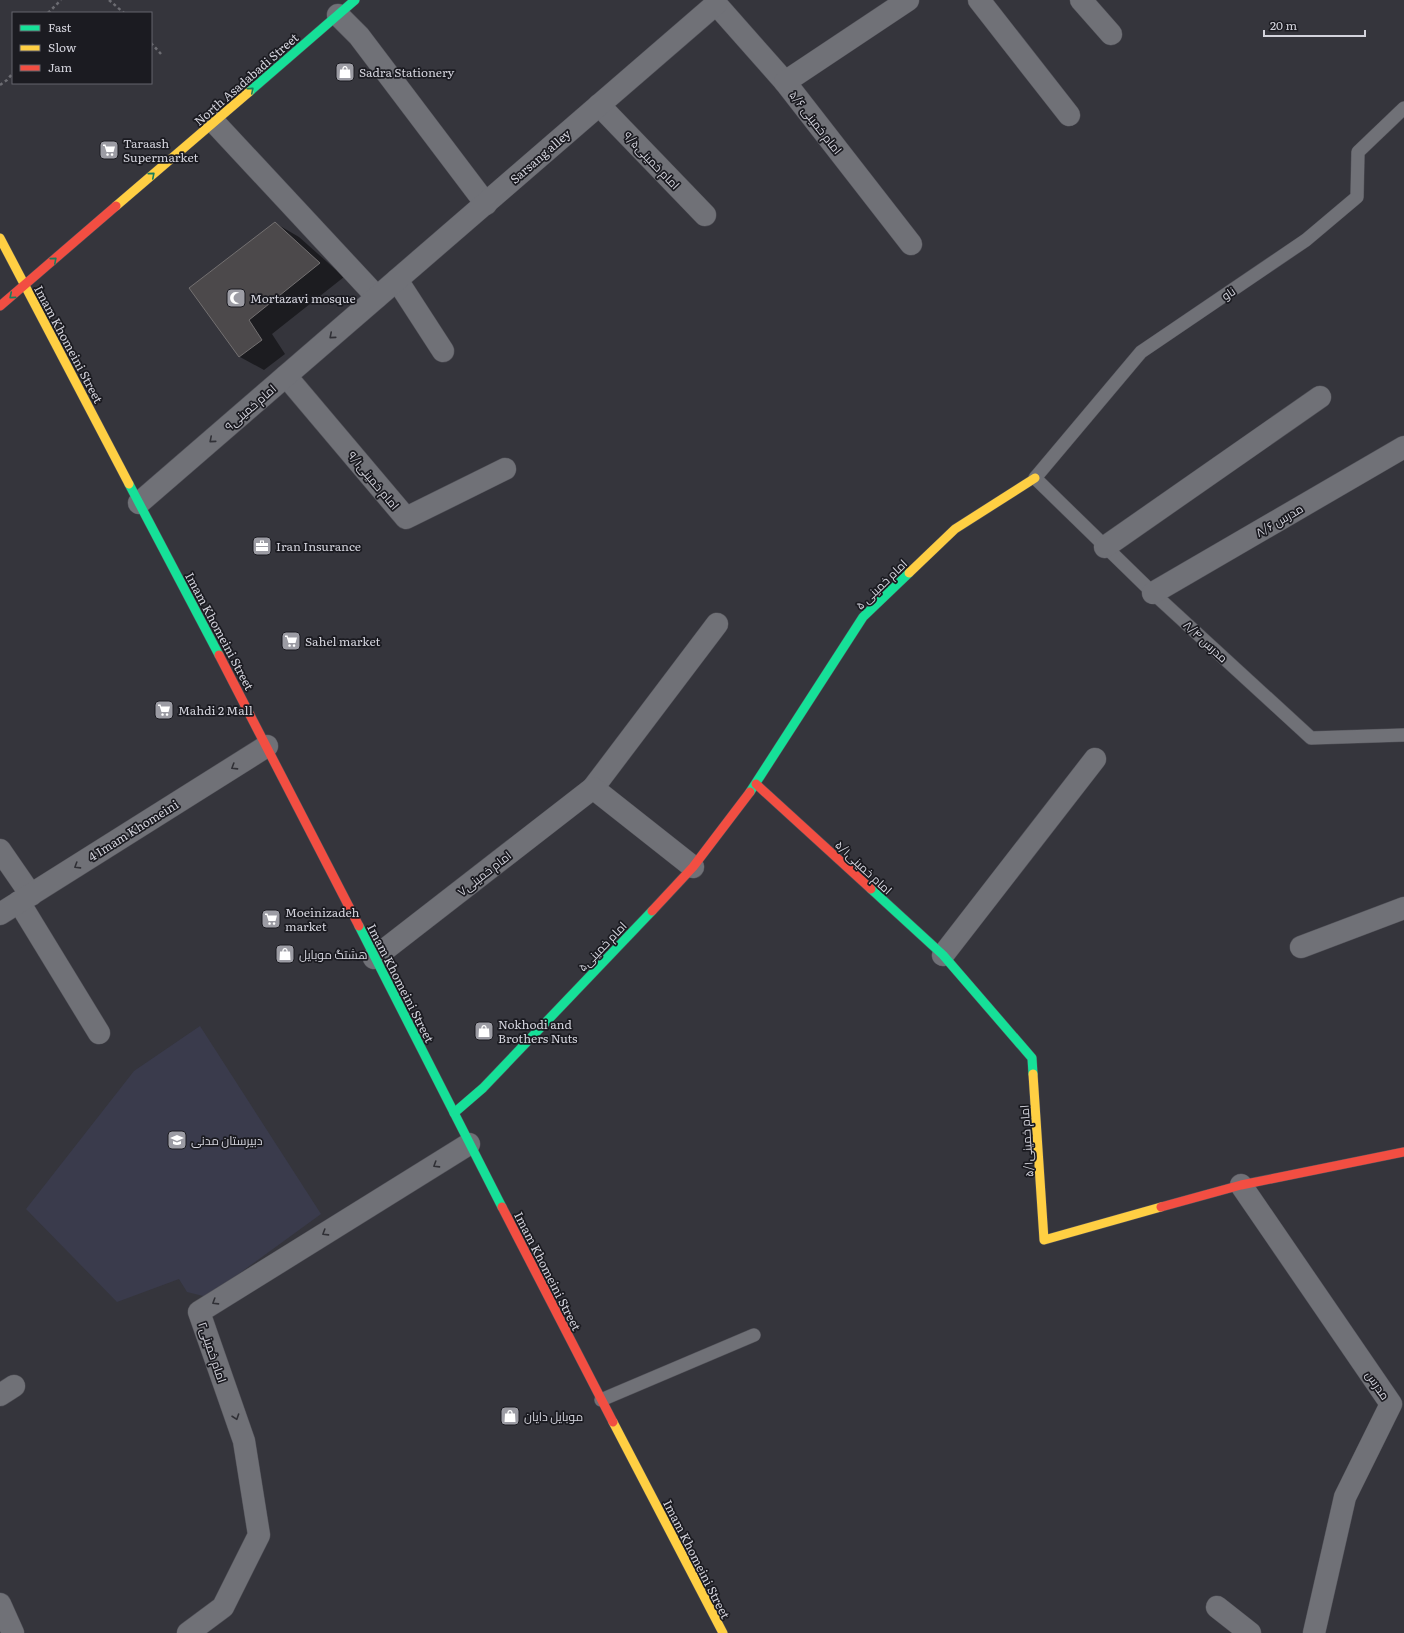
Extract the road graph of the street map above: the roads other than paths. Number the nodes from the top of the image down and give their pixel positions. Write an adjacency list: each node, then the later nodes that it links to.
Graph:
1 (355, 0): 6 (main road, North Asadabadi Street)
2 (908, 0): 8 (street)
3 (979, 0): 11 (street)
4 (1081, 0): 7 (street)
5 (715, 2): 8 (street, امام خمینی ۵/۶); 9 (street, Sarsang alley)
6 (338, 15): 12 (main road, North Asadabadi Street, one-way to 6); 13 (street)
7 (1111, 34)
8 (785, 82): 16 (street, امام خمینی ۵/۶)
9 (599, 105): 13 (street, Sarsang alley); 14 (street, امام خمینی۹/۵)
10 (1404, 108): 26 (lane, ناو)
11 (1069, 115)
12 (214, 122): 18 (main road, North Asadabadi Street, one-way to 12); 19 (street)
13 (486, 204): 17 (street, Sarsang alley)
14 (705, 215)
15 (0, 238): 18 (main road, Imam Khomeini Street)
16 (911, 244)
17 (397, 280): 19 (street, Sarsang alley); 21 (street)
18 (25, 286): 20 (main road, North Asadabadi Street, one-way to 20); 27 (main road, Imam Khomeini Street)
19 (369, 304): 22 (street, امام خمینی۹, one-way to 22)
20 (0, 306)
21 (443, 351)
22 (286, 376): 25 (street, امام خمینی۹/۱); 27 (street, امام خمینی۹, one-way to 27)
23 (1320, 397): 28 (street)
24 (1404, 447): 29 (street, مدرس ۸/۶)
25 (505, 469)
26 (1035, 478): 28 (lane, مدرس ۸/۴); 34 (main road, امام خمینی ۵)
27 (139, 503): 32 (main road, Imam Khomeini Street)
28 (1105, 547): 29 (lane, مدرس ۸/۴)
29 (1153, 593): 31 (lane, مدرس ۸/۴)
30 (717, 624): 35 (street, امام خمینی۷)
31 (1404, 735)
32 (267, 746): 38 (street, 4 Imam Khomeini, one-way to 38); 43 (main road, Imam Khomeini Street)
33 (1095, 759): 42 (street)
34 (756, 784): 37 (main road, امام خمینی۵); 42 (main road, امام خمینی۵/۱)
35 (593, 788): 37 (street); 43 (street, امام خمینی۷)
36 (0, 850): 38 (street)
37 (693, 867): 45 (main road, امام خمینی۵)
38 (25, 899): 40 (street, 4 Imam Khomeini); 44 (street)
39 (1404, 908): 41 (street)
40 (0, 914)
41 (1300, 947)
42 (942, 956): 48 (main road, امام خمینی۵/۱)
43 (374, 958): 45 (main road, Imam Khomeini Street)
44 (99, 1033)
45 (454, 1113): 46 (main road, Imam Khomeini Street)
46 (469, 1144): 50 (main road, Imam Khomeini Street); 54 (street, امام خمینی۲, one-way to 54)
47 (1404, 1152): 48 (main road, امام خمینی۵/۱)
48 (1241, 1185): 57 (street, مدرس)
49 (754, 1335): 50 (lane)
50 (601, 1400): 55 (main road, Imam Khomeini Street)
51 (0, 1604): 53 (street)
52 (1217, 1607): 56 (street)
53 (13, 1633)
54 (188, 1633)
55 (722, 1633)
56 (1250, 1633)
57 (1314, 1633)

